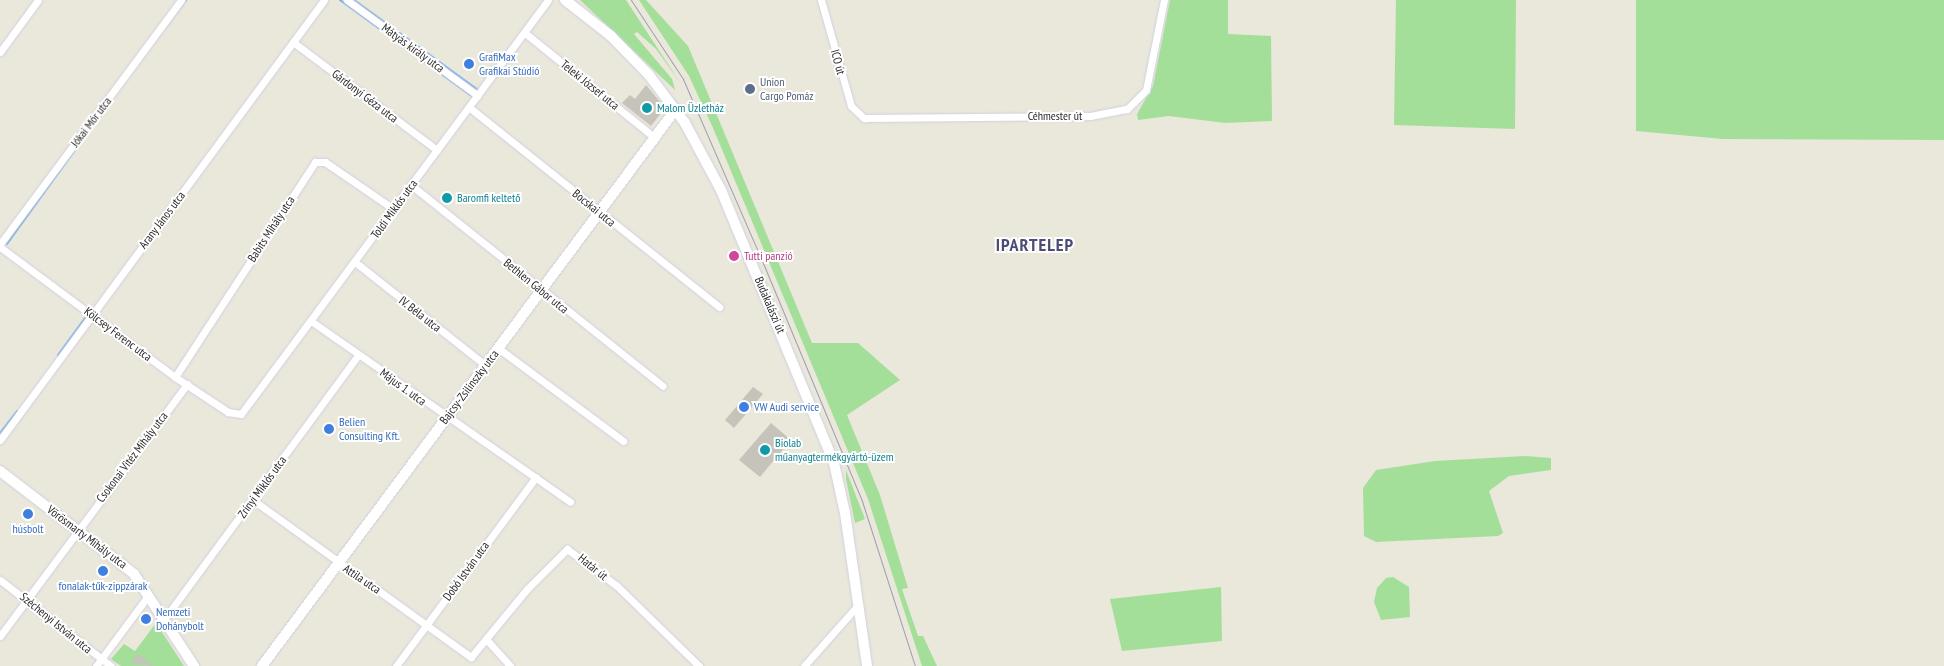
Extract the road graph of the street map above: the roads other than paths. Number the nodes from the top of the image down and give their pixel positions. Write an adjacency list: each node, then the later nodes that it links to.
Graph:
1 (38, 0): 11 (street)
2 (181, 0): 21 (street, Jókai Mór utca)
3 (324, 0): 10 (street, Arany János utca)
4 (347, 0): 12 (street, Mátyás király utca)
5 (548, 0): 9 (street, Toldi Miklós utca)
6 (565, 0): 14 (street, Budakalászi út)
7 (821, 0): 15 (street, ICO út)
8 (1164, 0): 15 (street, Céhmester út)
9 (525, 33): 12 (street, Toldi Miklós utca); 16 (street, Teleki József utca)
10 (293, 42): 17 (street, Gárdonyi Géza utca); 25 (street, Arany János utca)
11 (0, 52)
12 (478, 96): 13 (street, Toldi Miklós utca)
13 (470, 108): 17 (street, Toldi Miklós utca); 20 (street, Bocskai utca)
14 (676, 109): 16 (street, Bajcsy-Zsilinszky utca); 46 (street, Budakalászi út)
15 (864, 118)
16 (654, 137): 20 (street, Bajcsy-Zsilinszky utca)
17 (437, 150): 18 (street, Toldi Miklós utca)
18 (411, 185): 19 (street, Toldi Miklós utca); 23 (street, Bethlen Gábor utca)
19 (395, 210): 22 (street, Toldi Miklós utca); 30 (street, Babits Mihály utca)
20 (599, 212): 23 (street, Bajcsy-Zsilinszky utca); 24 (street, Bocskai utca)
21 (0, 246): 25 (street, Kölcsey Ferenc utca)
22 (354, 262): 26 (street, Toldi Miklós utca); 29 (street, IV. Béla utca)
23 (541, 291): 27 (street, Bajcsy-Zsilinszky utca); 32 (street, Bethlen Gábor utca)
24 (719, 306)
25 (92, 315): 30 (street, Kölcsey Ferenc utca); 35 (street, Arany János utca)
26 (311, 321): 28 (street, Május 1. utca); 33 (street, Toldi Miklós utca)
27 (498, 348): 29 (street, Bajcsy-Zsilinszky utca); 36 (street)
28 (358, 355): 34 (street, Május 1. utca); 39 (street, Zrínyi Miklós utca)
29 (485, 365): 34 (street, Bajcsy-Zsilinszky utca)
30 (176, 377): 31 (street, Kölcsey Ferenc utca)
31 (187, 384): 33 (street, Kölcsey Ferenc utca); 41 (street, Csokonai Vitéz Mihály utca)
32 (663, 386)
33 (239, 415)
34 (446, 418): 38 (street, Május 1. utca); 42 (street, Bajcsy-Zsilinszky utca)
35 (0, 440)
36 (623, 442)
37 (0, 471): 41 (street, Vörösmarty Mihály utca)
38 (536, 476): 40 (street, Május 1. utca); 48 (street, Dobó István utca)
39 (253, 500): 42 (street, Attila utca); 47 (street, Zrínyi Miklós utca)
40 (570, 502)
41 (78, 530): 44 (street, Vörösmarty Mihály utca); 45 (street, Csokonai Vitéz Mihály utca)
42 (338, 564): 48 (street, Attila utca); 55 (street, Bajcsy-Zsilinszky utca)
43 (0, 580): 45 (street, Széchenyi István utca)
44 (148, 596): 47 (street, Vörösmarty Mihály utca); 52 (street)
45 (28, 599): 49 (street, Csokonai Vitéz Mihály utca); 52 (street, Széchenyi István utca)
46 (858, 604): 59 (street); 60 (street, Budakalászi út)
47 (165, 618): 54 (street, Vörösmarty Mihály utca)
48 (428, 624): 51 (street, Attila utca); 56 (street, Dobó István utca)
49 (0, 636)
50 (486, 639): 51 (street, Határ út); 57 (street); 58 (street, Határ út)
51 (471, 657)
52 (98, 663): 53 (street, Széchenyi István utca)
53 (111, 666)
54 (194, 666)
55 (262, 666)
56 (396, 666)
57 (510, 666)
58 (699, 666)
59 (804, 666)
60 (867, 666)

